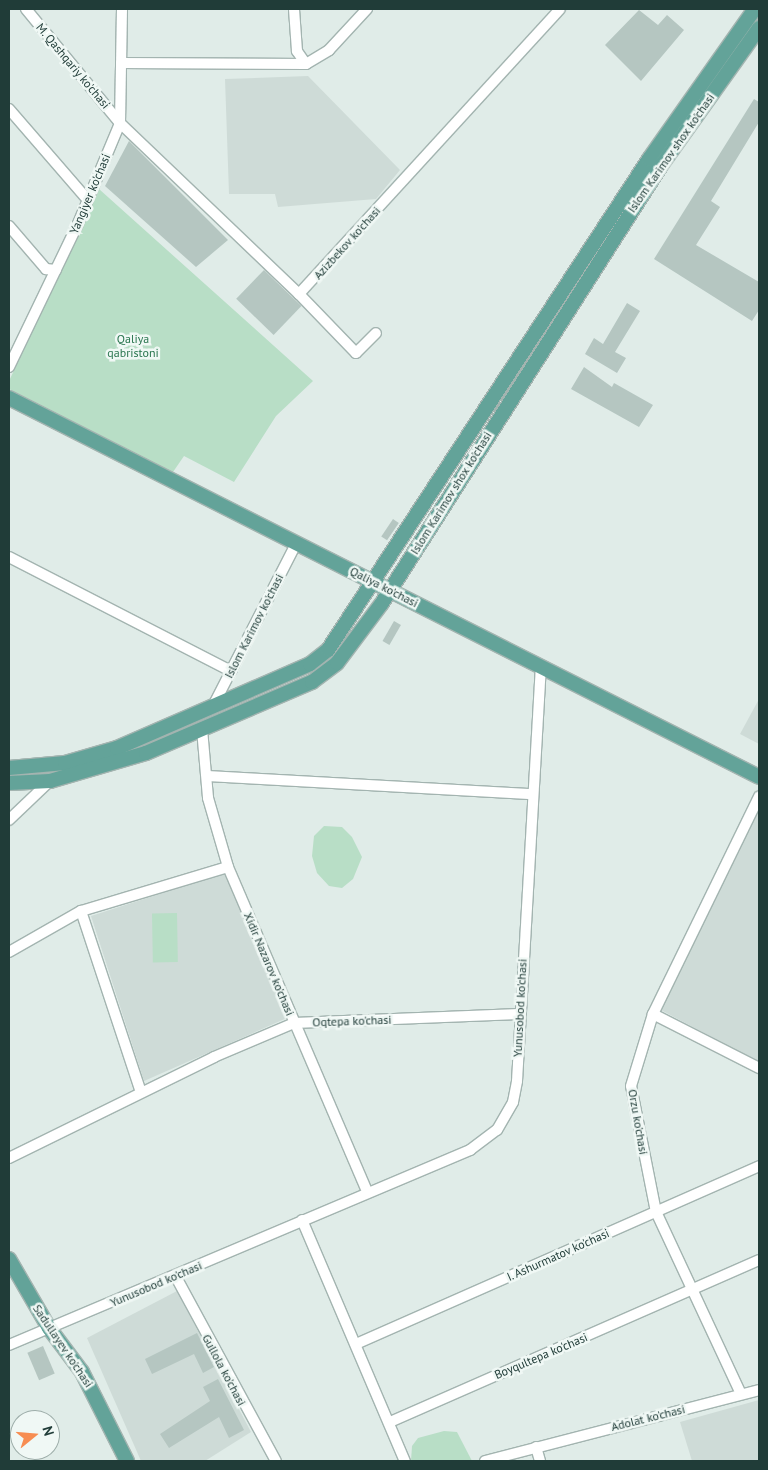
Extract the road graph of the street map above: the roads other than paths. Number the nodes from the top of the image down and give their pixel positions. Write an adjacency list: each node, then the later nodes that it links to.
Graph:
1 (26, 9): 11 (street, M. Qashqariy ko'chasi)
2 (122, 9): 8 (street, Yangiyer ko'chasi)
3 (294, 9): 9 (street)
4 (367, 9): 9 (street)
5 (560, 9): 16 (street, Azizbekov ko'chasi)
6 (755, 9): 12 (main road, Islom Karimov shox ko'chasi)
7 (759, 28): 12 (main road, Islom Karimov shox ko'chasi)
8 (121, 63): 9 (street); 11 (street, Yangiyer ko'chasi)
9 (306, 64)
10 (9, 109): 13 (street)
11 (120, 123): 13 (street, Yangiyer ko'chasi); 16 (street)
12 (632, 197): 22 (main road, Islom Karimov shox ko'chasi); 23 (main road, Islom Karimov shox ko'chasi)
13 (86, 198): 15 (street, Yangiyer ko'chasi)
14 (9, 226): 15 (street)
15 (56, 270): 18 (street, Yangiyer ko'chasi)
16 (299, 294): 17 (street)
17 (376, 333)
18 (9, 367)
19 (9, 398): 20 (main road, Qaliya ko'chasi)
20 (296, 544): 22 (main road, Qaliya ko'chasi); 25 (street, Islom Karimov ko'chasi)
21 (9, 557): 25 (street)
22 (375, 582): 23 (main road, Qaliya ko'chasi); 26 (main road, Islom Karimov shox ko'chasi)
23 (390, 590): 24 (main road, Qaliya ko'chasi); 27 (main road, Islom Karimov shox ko'chasi)
24 (541, 666): 30 (main road, Qaliya ko'chasi); 32 (street, Yunusobod ko'chasi)
25 (231, 671): 26 (street, Islom Karimov ko'chasi)
26 (212, 708): 28 (main road, Islom Karimov shox ko'chasi)
27 (202, 729): 29 (street, Xidir Nazarov ko'chasi); 31 (main road, Islom Karimov shox ko'chasi)
28 (9, 776): 31 (main road, Islom Karimov shox ko'chasi)
29 (208, 776): 32 (street); 35 (street, Xidir Nazarov ko'chasi)
30 (759, 777)
31 (50, 781): 34 (street)
32 (533, 794): 38 (street, Yunusobod ko'chasi)
33 (759, 797): 39 (street, Orzu ko'chasi)
34 (9, 820)
35 (228, 867): 36 (street); 40 (street, Xidir Nazarov ko'chasi)
36 (81, 912): 37 (street); 42 (street)
37 (9, 952)
38 (519, 1014): 40 (street, Oqtepa ko'chasi); 45 (street, Yunusobod ko'chasi)
39 (652, 1014): 41 (street); 46 (street, Orzu ko'chasi)
40 (294, 1023): 42 (street, Oqtepa ko'chasi); 45 (street, Xidir Nazarov ko'chasi)
41 (759, 1068)
42 (141, 1092): 43 (street, Oqtepa ko'chasi)
43 (9, 1158)
44 (759, 1166): 46 (street, I. Ashurmatov ko'chasi)
45 (367, 1191): 47 (street, Yunusobod ko'chasi)
46 (656, 1212): 51 (street, Orzu ko'chasi); 53 (street, I. Ashurmatov ko'chasi)
47 (302, 1220): 50 (street, Yunusobod ko'chasi); 53 (street)
48 (9, 1260): 52 (main road, Sadullayev ko'chasi)
49 (759, 1260): 51 (street, Boyqultepa ko'chasi)
50 (176, 1277): 52 (street, Yunusobod ko'chasi); 60 (street, Gullola ko'chasi)
51 (692, 1290): 56 (street, Orzu ko'chasi); 57 (street, Boyqultepa ko'chasi)
52 (49, 1328): 54 (street, Yunusobod ko'chasi); 59 (main road, Sadullayev ko'chasi)
53 (356, 1344): 57 (street)
54 (9, 1345)
55 (759, 1390): 56 (street, Adolat ko'chasi)
56 (742, 1394): 58 (street, Adolat ko'chasi)
57 (390, 1422): 61 (street)
58 (536, 1447): 62 (street, Adolat ko'chasi); 63 (street)
59 (127, 1461)
60 (276, 1461)
61 (404, 1461)
62 (485, 1461)
63 (540, 1461)

